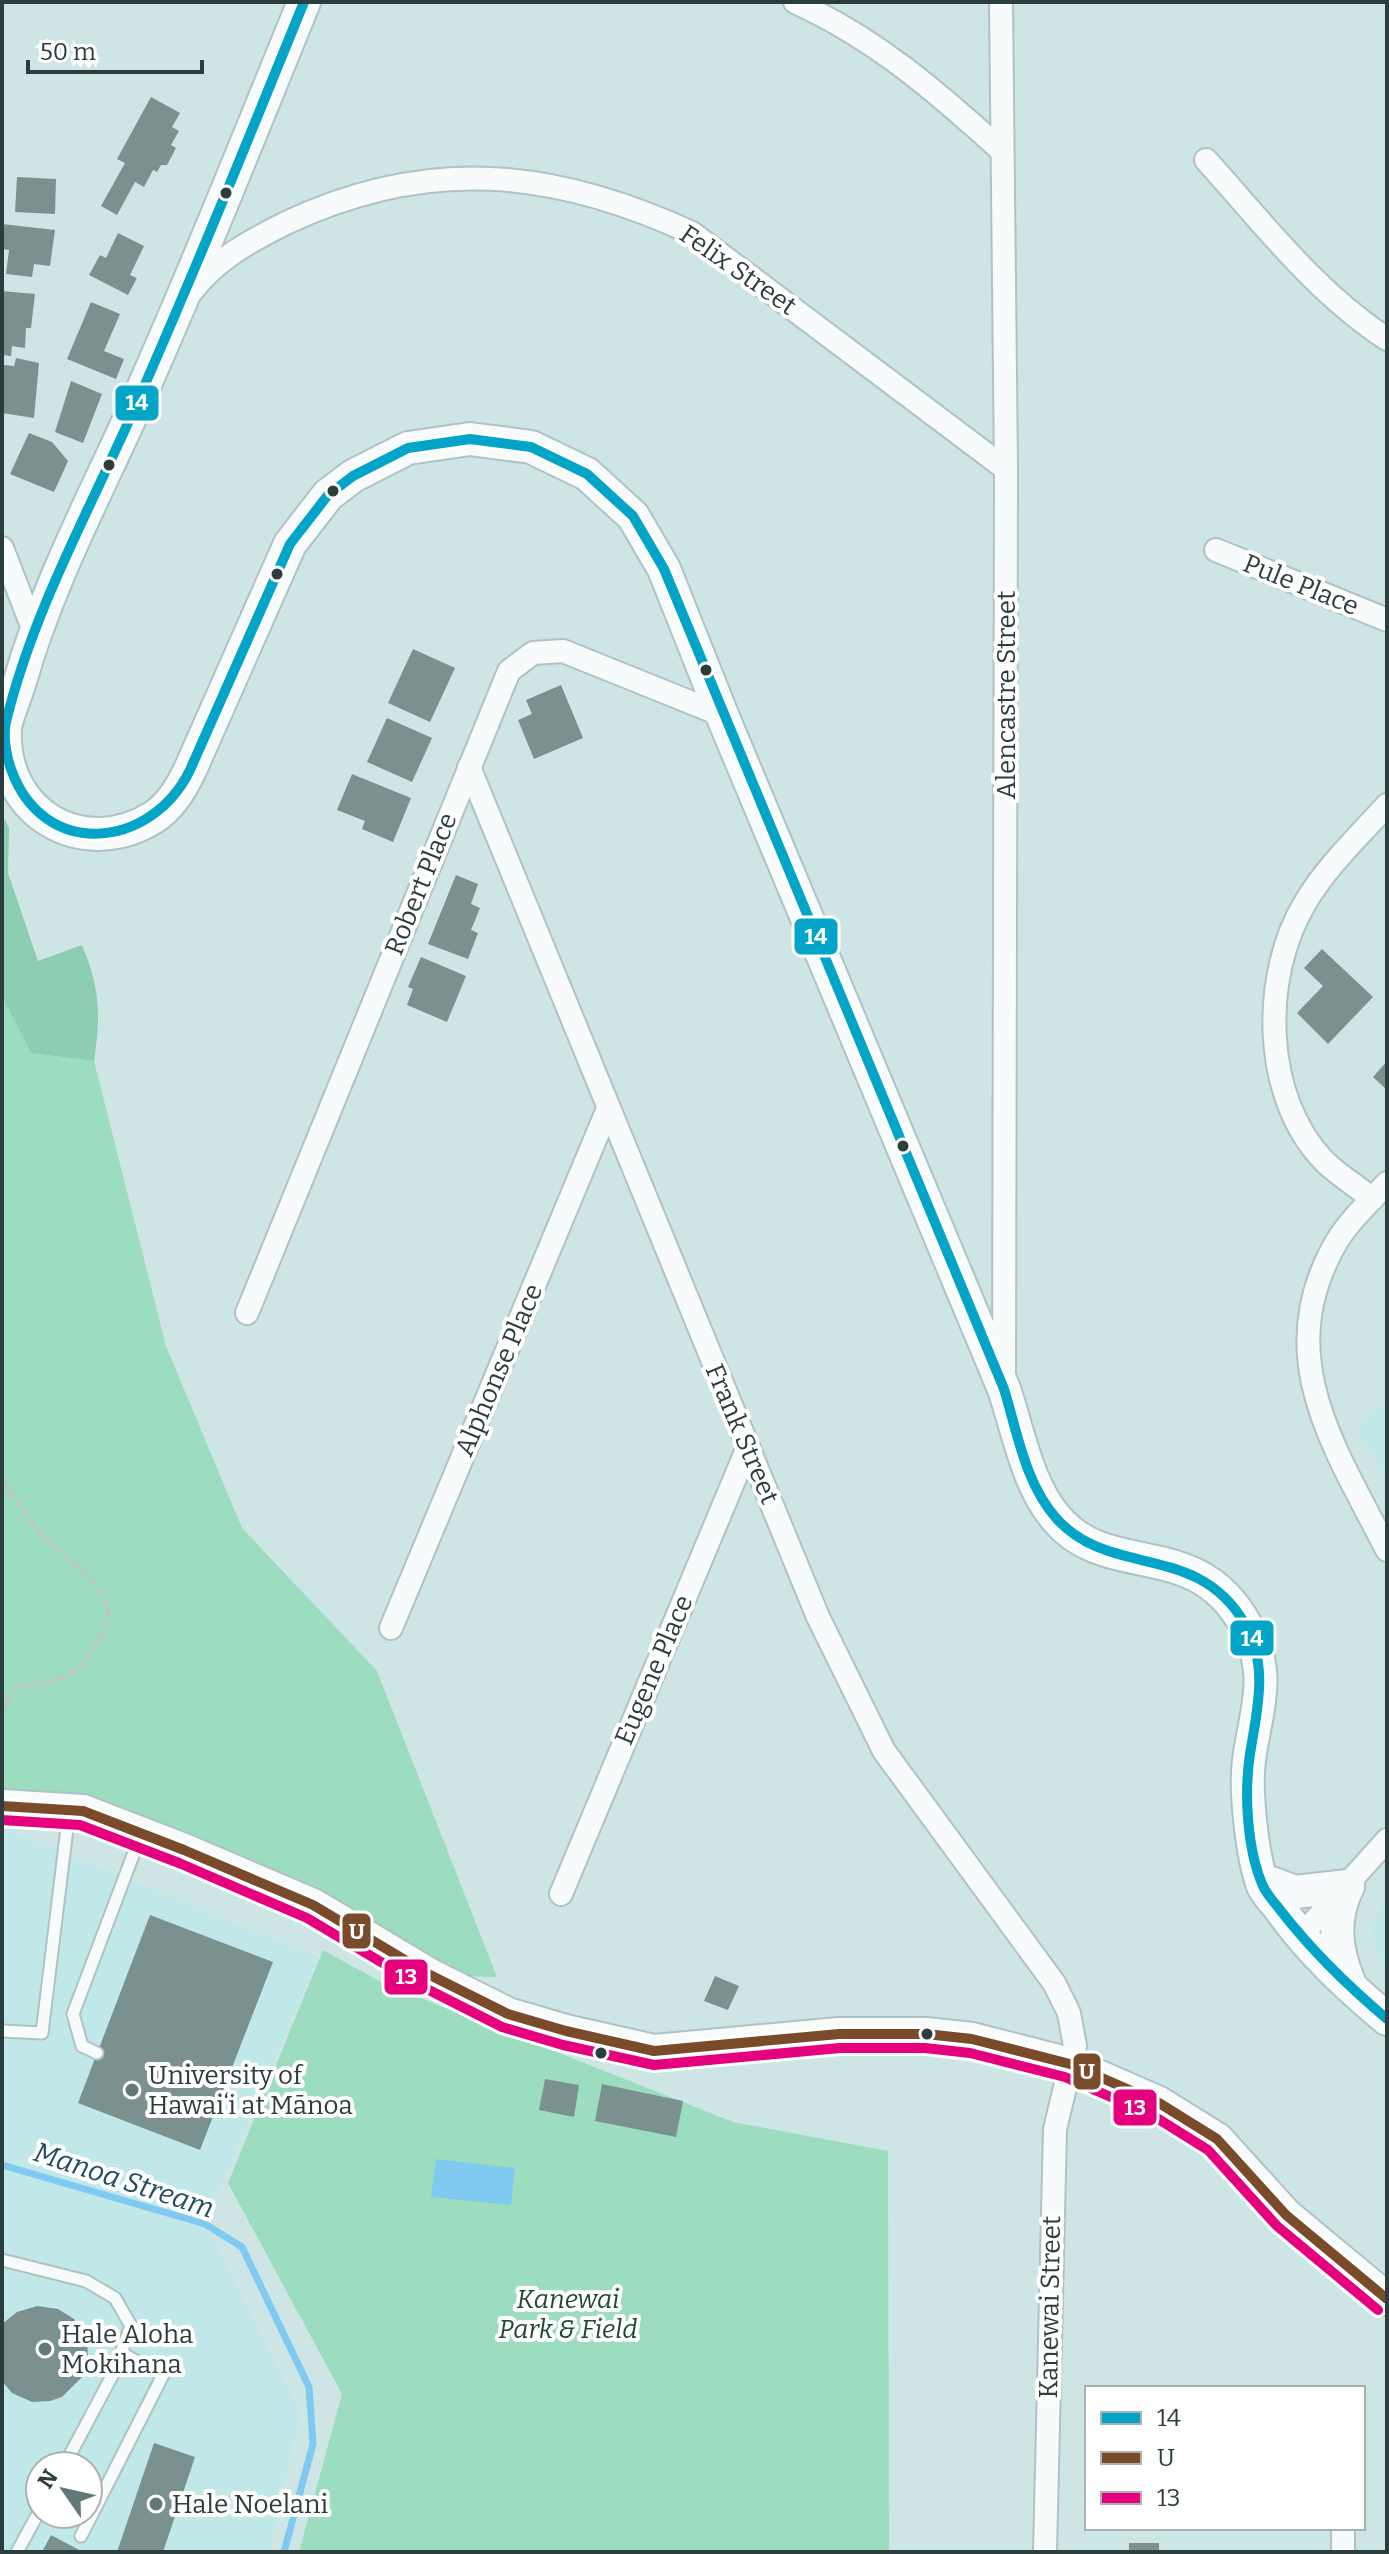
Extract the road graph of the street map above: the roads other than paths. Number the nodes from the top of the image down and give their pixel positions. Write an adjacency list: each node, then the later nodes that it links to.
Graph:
1 (304, 2): 6 (street)
2 (795, 2): 4 (street)
3 (1001, 2): 4 (street, Alencastre Street)
4 (1002, 151): 8 (street, Alencastre Street)
5 (1206, 160): 7 (street)
6 (178, 310): 8 (street, Felix Street); 12 (street)
7 (1387, 339)
8 (1006, 469): 19 (street, Alencastre Street)
9 (2, 548): 12 (street)
10 (1216, 550): 11 (street, Pule Place)
11 (1387, 620)
12 (34, 631): 13 (street)
13 (722, 715): 14 (street, Robert Place); 19 (street)
14 (469, 767): 16 (street, Frank Street); 18 (street, Robert Place)
15 (1387, 805): 17 (street)
16 (607, 1111): 20 (street, Frank Street); 22 (street, Alphonse Place)
17 (1380, 1191): 21 (street)
18 (247, 1313)
19 (1004, 1389): 27 (street)
20 (748, 1447): 29 (street, Eugene Place); 35 (street, Frank Street)
21 (1387, 1550)
22 (391, 1628)
23 (2, 1806): 24 (street)
24 (69, 1810): 25 (street); 33 (lane)
25 (141, 1833): 34 (lane); 35 (street)
26 (1387, 1840): 28 (street)
27 (1263, 1880): 28 (street); 30 (street)
28 (1348, 1886): 30 (street); 31 (street)
29 (561, 1894)
30 (1300, 1937): 31 (street)
31 (1351, 1989): 32 (street)
32 (1387, 2019)
33 (2, 2031)
34 (97, 2053)
35 (1070, 2064): 37 (street); 44 (street, Kanewai Street)
36 (2, 2260): 38 (lane)
37 (1387, 2299)
38 (121, 2353): 39 (lane); 42 (lane)
39 (72, 2450)
40 (29, 2530): 43 (lane)
41 (1343, 2530): 45 (street)
42 (81, 2536)
43 (17, 2552)
44 (1045, 2552)
45 (1343, 2552)

